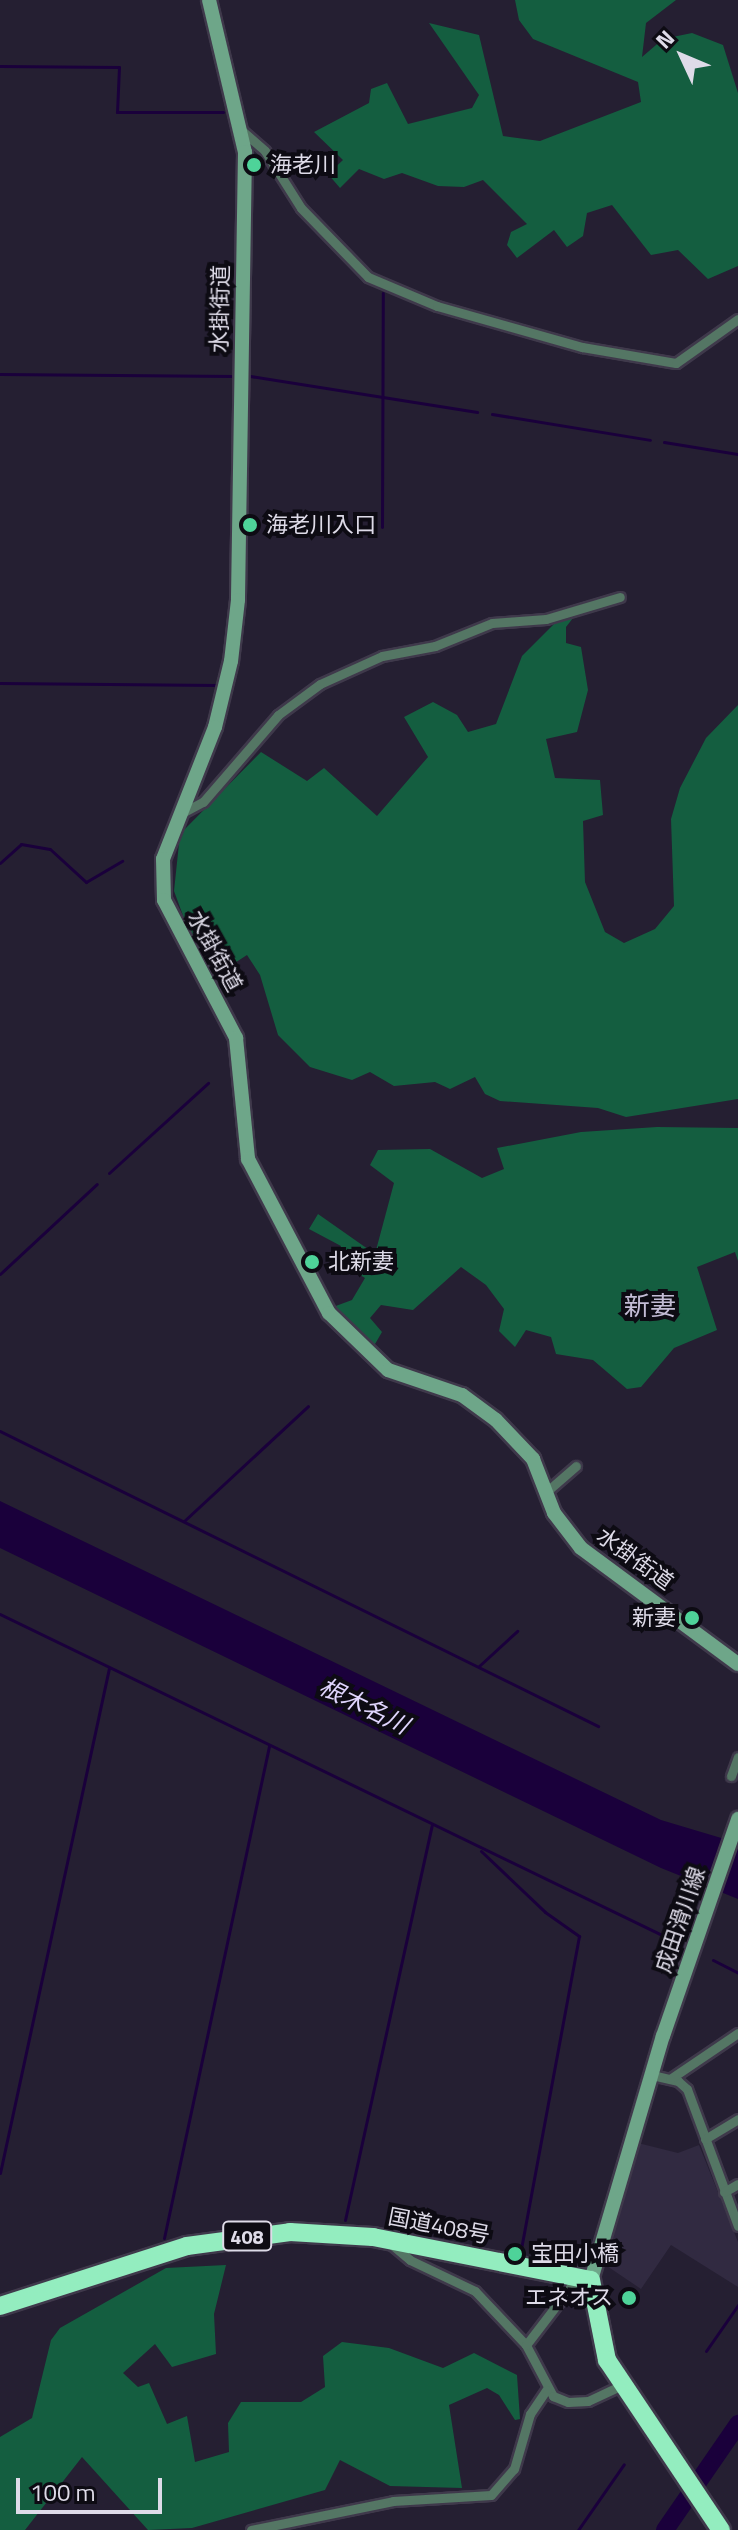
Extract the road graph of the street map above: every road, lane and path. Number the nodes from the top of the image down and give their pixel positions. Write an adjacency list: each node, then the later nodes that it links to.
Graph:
1 (209, 0): 2 (main road, 水掛街道)
2 (240, 129): 3 (street); 5 (main road, 水掛街道)
3 (738, 319)
4 (620, 597): 5 (street)
5 (180, 814): 7 (main road, 水掛街道)
6 (576, 1466): 7 (street)
7 (545, 1493): 8 (main road, 水掛街道)
8 (738, 1664)
9 (738, 1757): 10 (street)
10 (731, 1776)
11 (738, 1819): 13 (main road, 成田滑川線)
12 (738, 2033): 14 (street)
13 (652, 2075): 14 (street); 21 (main road)
14 (670, 2079): 16 (street)
15 (738, 2119): 16 (street)
16 (705, 2139): 18 (street)
17 (738, 2184): 18 (street)
18 (724, 2192): 19 (street)
19 (738, 2226)
20 (386, 2240): 21 (highway, 国道408号 / 408); 22 (highway, 国道408号 / 408); 23 (street)
21 (584, 2279): 23 (street); 24 (highway)
22 (0, 2306)
23 (526, 2345): 25 (street)
24 (622, 2385): 25 (street); 26 (highway)
25 (546, 2390): 27 (street)
26 (718, 2525)
27 (251, 2530)

